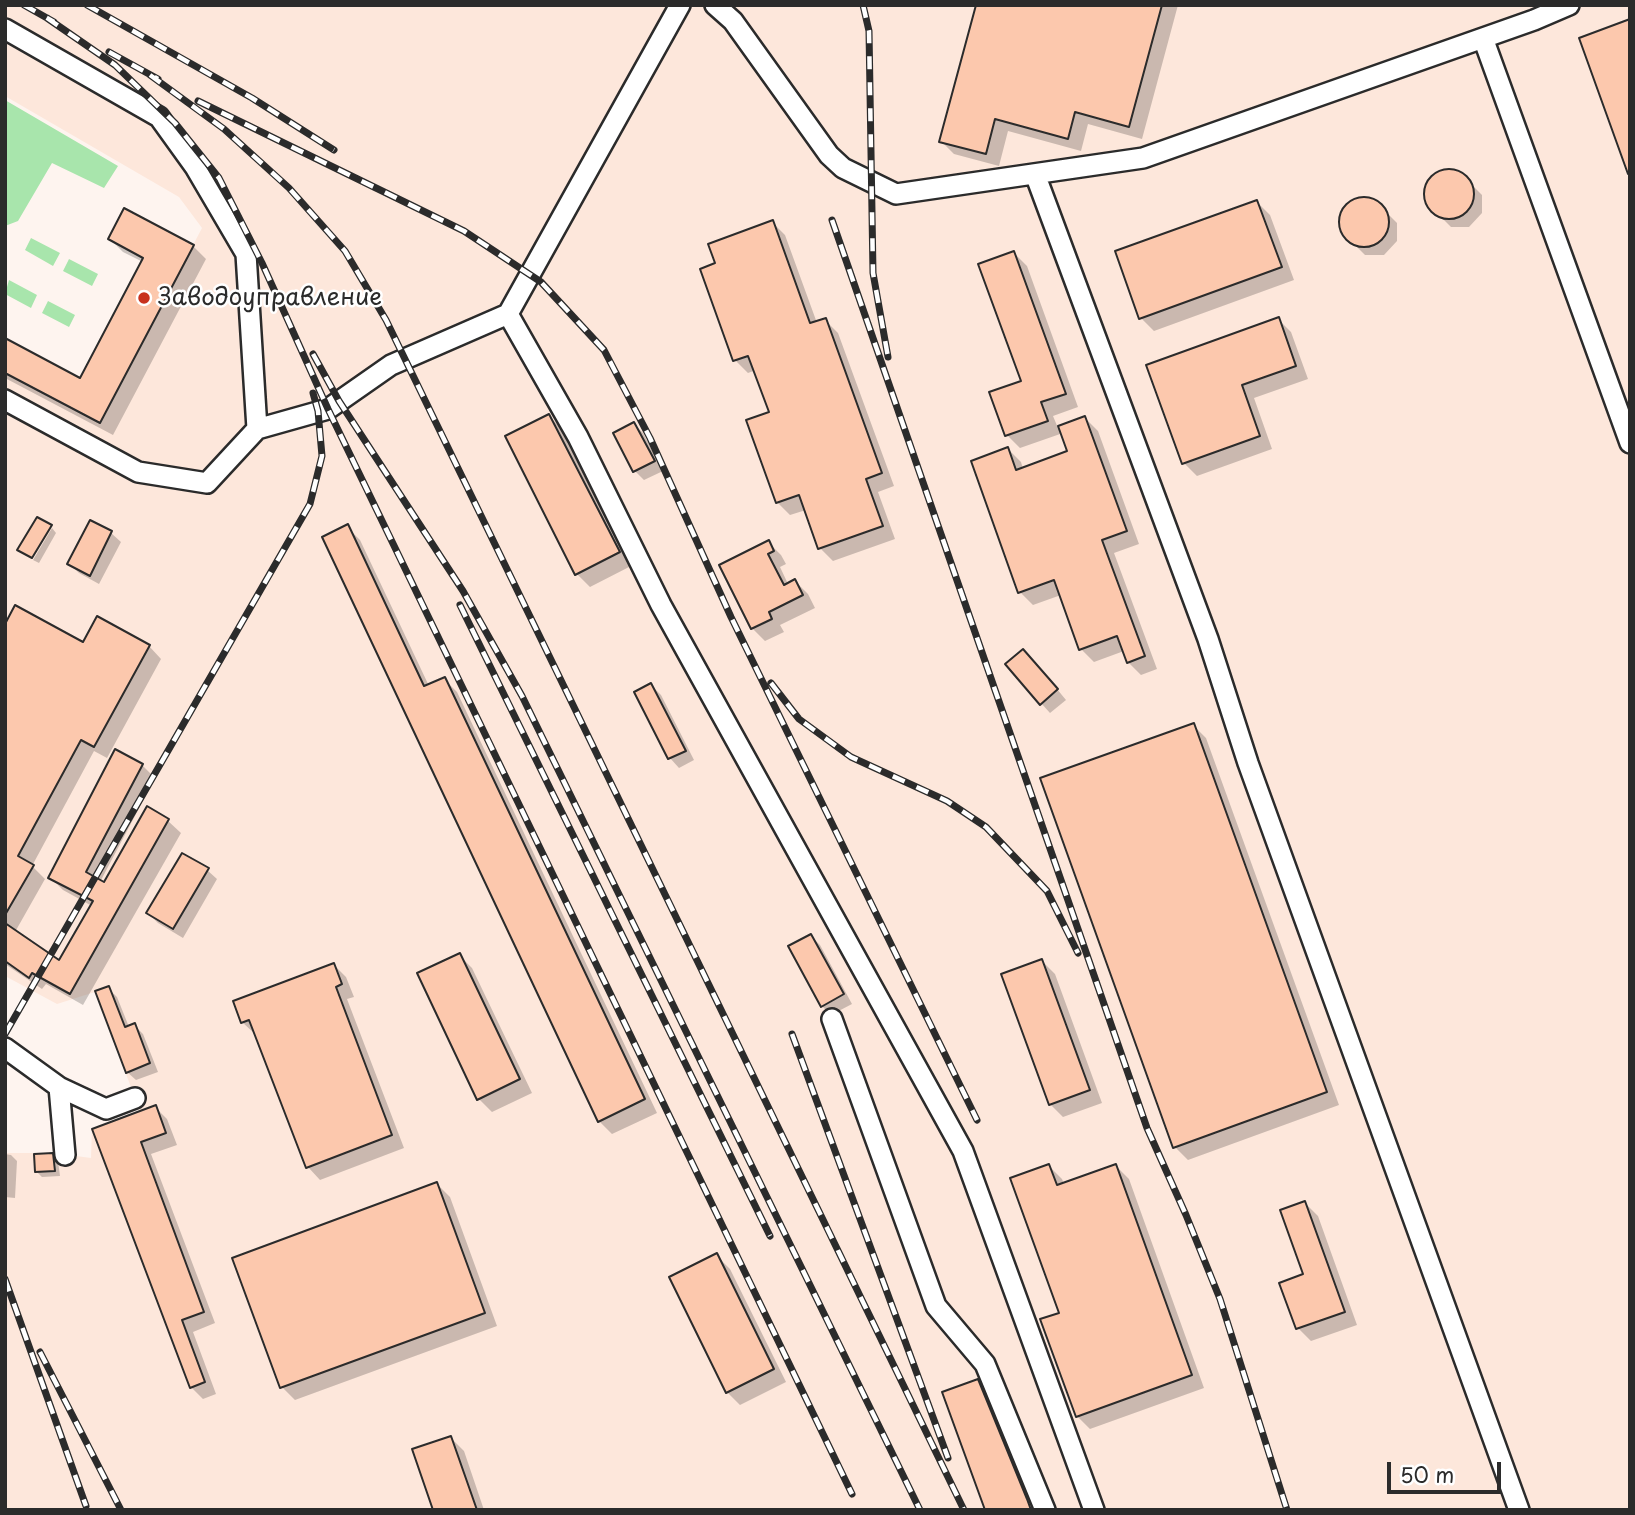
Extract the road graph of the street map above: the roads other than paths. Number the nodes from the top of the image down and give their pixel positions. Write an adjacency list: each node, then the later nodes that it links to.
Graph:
1 (680, 5): 7 (street)
2 (715, 5): 6 (street)
3 (1569, 5): 5 (street)
4 (5, 29): 9 (street)
5 (1483, 38): 6 (street); 10 (street)
6 (1035, 174): 18 (street)
7 (508, 314): 9 (street); 17 (street)
8 (5, 400): 9 (street)
9 (257, 429)
10 (1630, 443)
11 (832, 1019): 16 (street)
12 (5, 1048): 13 (street)
13 (59, 1087): 14 (street); 15 (street)
14 (135, 1098)
15 (65, 1154)
16 (1045, 1510)
17 (1094, 1510)
18 (1518, 1510)

